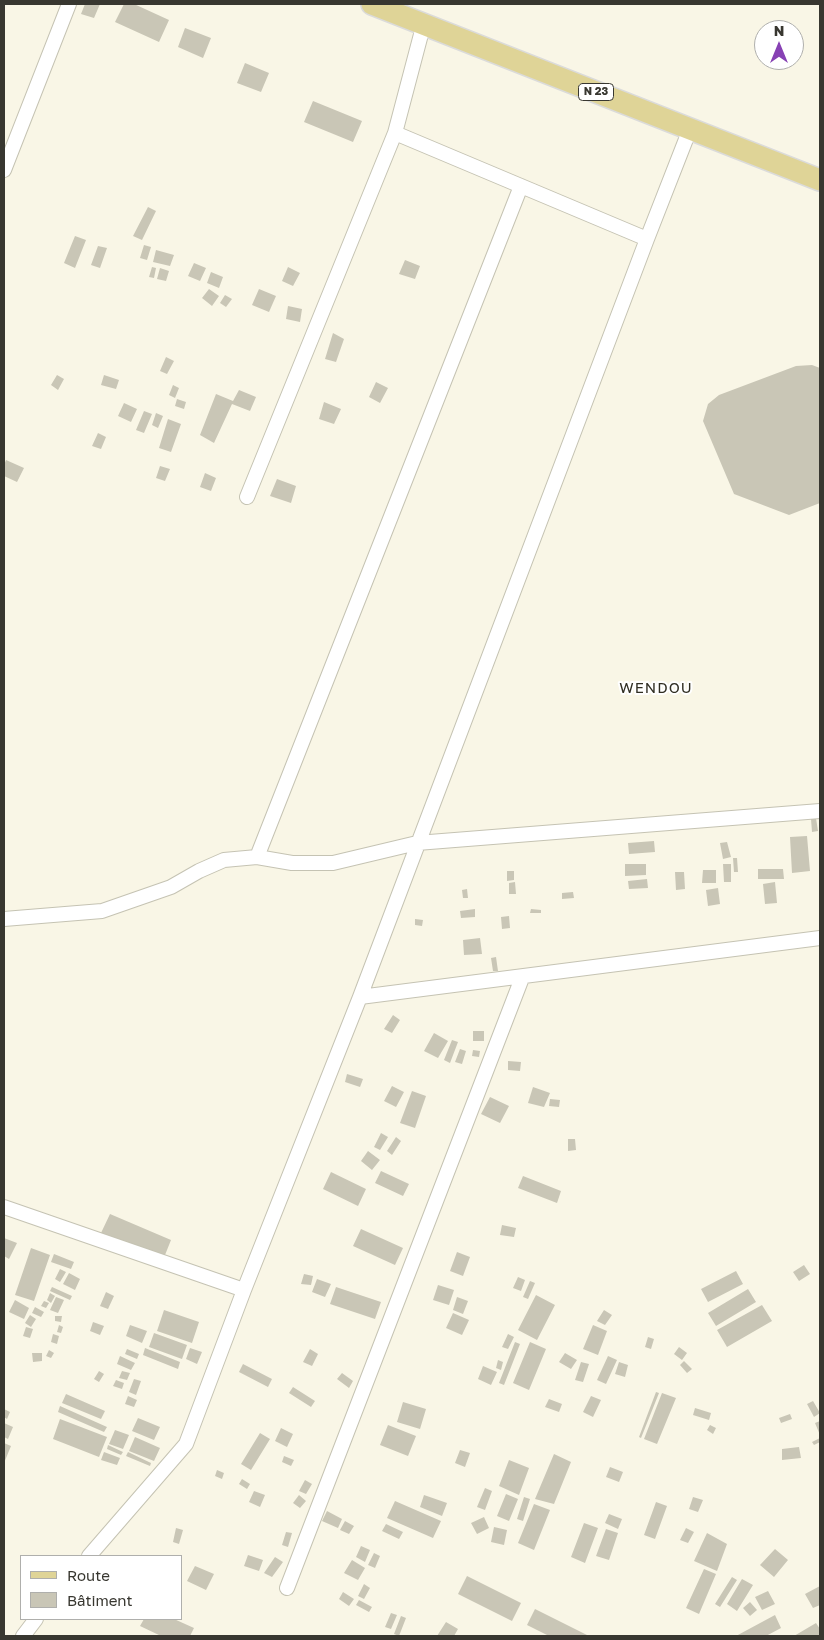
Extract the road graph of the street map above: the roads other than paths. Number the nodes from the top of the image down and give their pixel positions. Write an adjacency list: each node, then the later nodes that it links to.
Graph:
1 (69, 4): 6 (street)
2 (372, 4): 3 (main road, N 23)
3 (424, 23): 4 (main road, N 23); 5 (street)
4 (690, 129): 7 (main road, N 23); 9 (street)
5 (395, 133): 8 (street); 10 (street)
6 (4, 170)
7 (820, 180)
8 (521, 186): 9 (street); 13 (street)
9 (646, 239): 12 (street)
10 (247, 498)
11 (820, 812): 12 (street)
12 (417, 844): 13 (street); 17 (street)
13 (257, 856): 14 (street)
14 (4, 919)
15 (820, 938): 16 (street)
16 (522, 978): 17 (street); 21 (street)
17 (360, 997): 19 (street)
18 (4, 1207): 19 (street)
19 (244, 1290): 20 (street)
20 (90, 1555)
21 (287, 1588)
22 (35, 1620): 23 (street)
23 (23, 1636)

